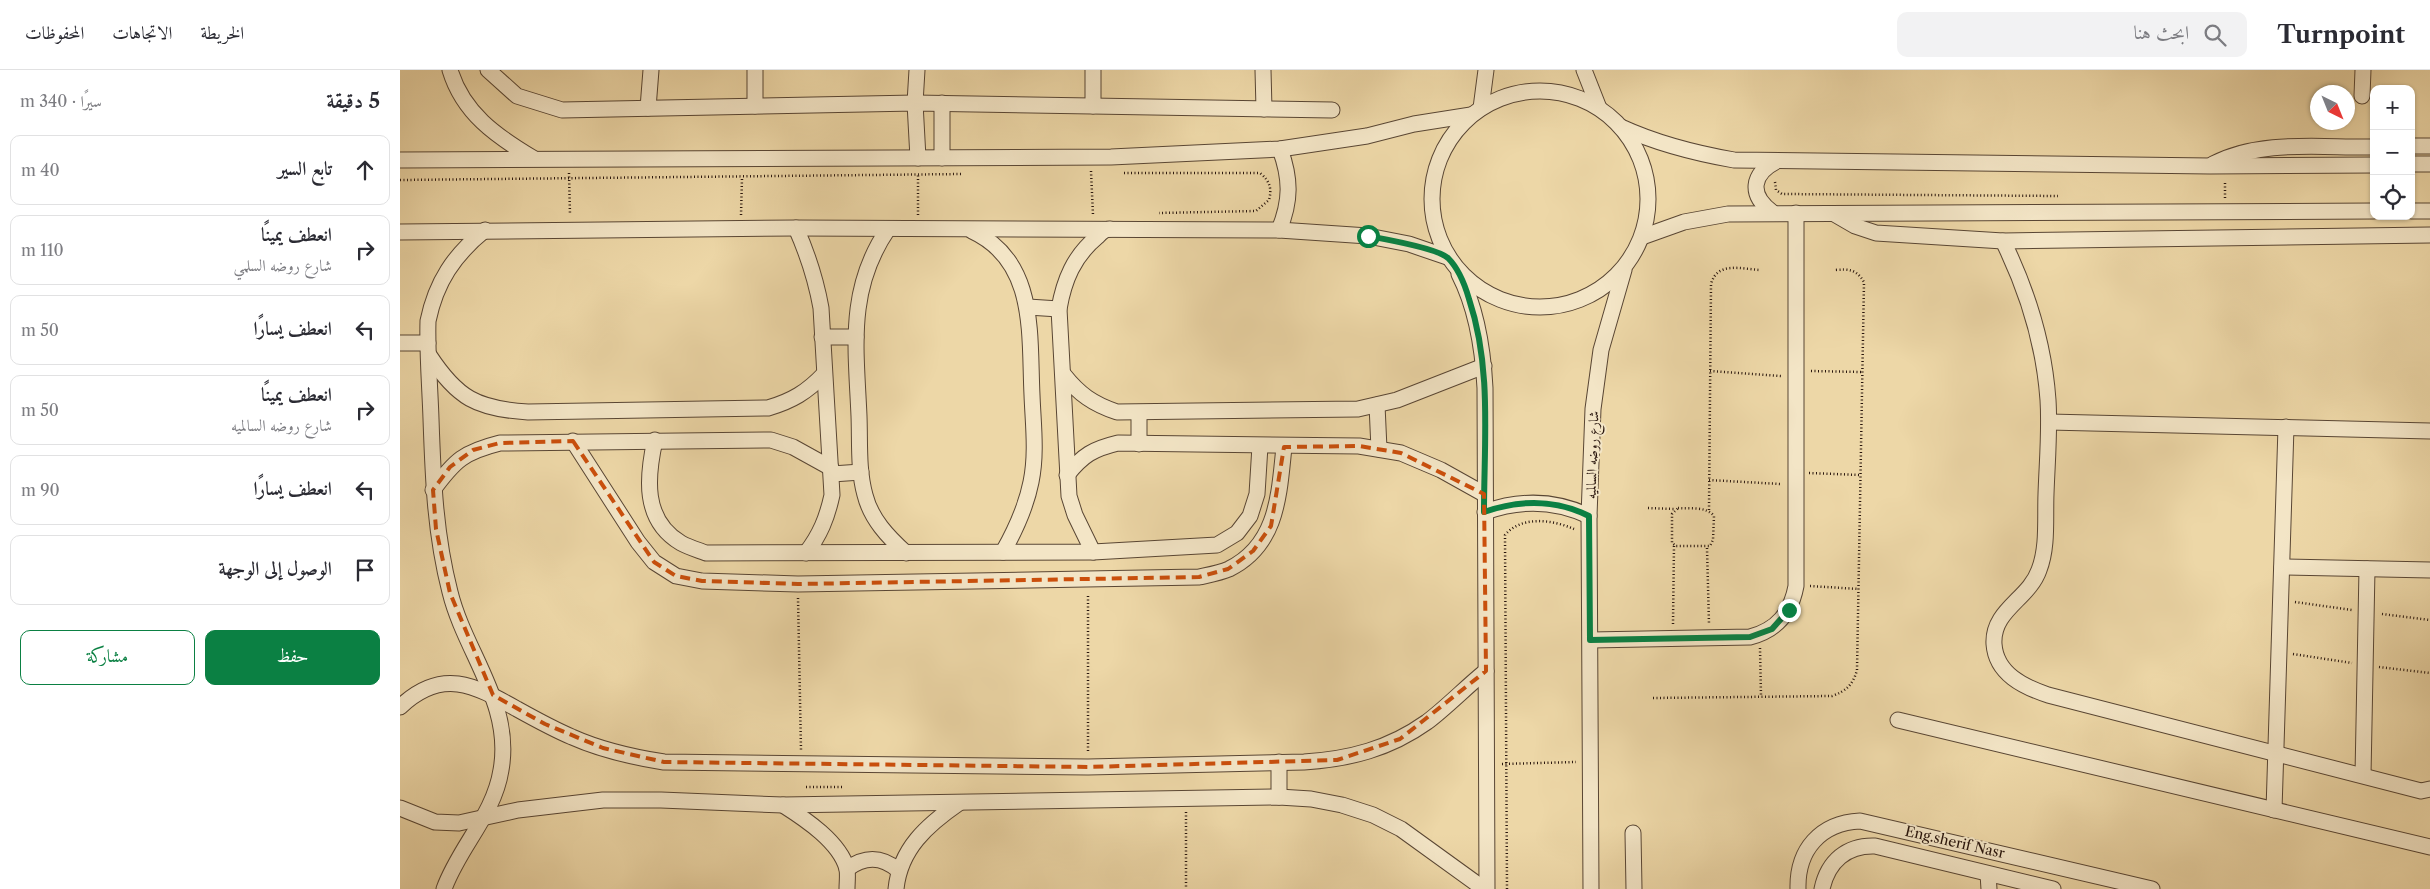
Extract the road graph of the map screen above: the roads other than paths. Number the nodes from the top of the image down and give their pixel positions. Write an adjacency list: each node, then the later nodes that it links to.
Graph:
1 (450, 70): 26 (street)
2 (488, 70): 16 (street)
3 (651, 70): 16 (street)
4 (755, 70): 14 (street)
5 (917, 70): 12 (street)
6 (1093, 70): 15 (street)
7 (1263, 70): 18 (street)
8 (1486, 70): 20 (street)
9 (1584, 70): 17 (street)
10 (2363, 70): 11 (street)
11 (2362, 96)
12 (915, 103): 13 (street); 14 (street); 27 (street)
13 (942, 104): 15 (street); 28 (street)
14 (755, 106): 16 (street)
15 (1093, 106): 18 (street)
16 (648, 108)
17 (1599, 108): 20 (street); 21 (street)
18 (1264, 109): 19 (street)
19 (1332, 110)
20 (1476, 112): 25 (street); 51 (street)
21 (1621, 126): 30 (street); 49 (street)
22 (2415, 146): 23 (street)
23 (2430, 146)
24 (2370, 147): 34 (street)
25 (1280, 149): 28 (street); 46 (street)
26 (533, 158): 27 (street); 29 (street)
27 (918, 158): 28 (street)
28 (942, 158)
29 (400, 160)
30 (1777, 161): 34 (street); 38 (street)
31 (2415, 164): 32 (street)
32 (2430, 164)
33 (2370, 165): 34 (street)
34 (2218, 166)
35 (2370, 211): 40 (street)
36 (2415, 211): 37 (street)
37 (2430, 211)
38 (1772, 212): 39 (street); 49 (street)
39 (1796, 213): 40 (street); 88 (street)
40 (1835, 215): 50 (street)
41 (796, 228): 42 (street); 45 (street); 56 (street)
42 (888, 229): 43 (street); 57 (street)
43 (969, 229): 44 (street); 54 (street)
44 (1127, 229): 46 (street); 55 (street)
45 (485, 230): 47 (street); 59 (street)
46 (1279, 230): 51 (street)
47 (400, 232)
48 (2430, 235): 50 (street)
49 (1642, 236): 52 (street)
50 (2003, 241): 65 (street)
51 (1447, 257): 53 (street)
52 (1626, 265): 53 (street); 80 (street, شارع روضه السالميه)
53 (1456, 270): 60 (street)
54 (1028, 307): 55 (street); 81 (street)
55 (1059, 309): 62 (street)
56 (822, 337): 57 (street); 61 (street)
57 (856, 337): 75 (street)
58 (400, 343): 59 (street)
59 (428, 349): 61 (street); 77 (street)
60 (1484, 366): 63 (street); 78 (street)
61 (824, 374): 74 (street)
62 (1064, 375): 64 (street); 76 (street)
63 (1377, 405): 64 (street); 73 (street)
64 (1139, 413): 70 (street)
65 (2049, 422): 66 (street); 93 (street)
66 (2286, 427): 67 (street); 85 (street)
67 (2430, 431)
68 (656, 440): 69 (street); 74 (street); 83 (street)
69 (572, 441): 72 (street); 77 (street)
70 (1139, 444): 71 (street); 76 (street)
71 (1260, 446): 72 (street); 82 (street)
72 (1284, 447): 73 (street)
73 (1379, 449): 78 (street)
74 (831, 471): 75 (street); 83 (street)
75 (861, 472): 84 (street)
76 (1067, 475): 82 (street)
77 (433, 490): 90 (street)
78 (1484, 494): 79 (street)
79 (1484, 512): 80 (street); 89 (street)
80 (1589, 516): 88 (street, شارع روضه السالميه)
81 (1003, 552): 82 (street); 84 (street)
82 (1094, 552)
83 (806, 553): 84 (street)
84 (906, 553)
85 (2282, 567): 86 (street); 93 (street)
86 (2367, 569): 87 (street); 95 (street)
87 (2430, 570)
88 (1590, 640): 113 (street, شارع روضه السالميه)
89 (1486, 671): 94 (street); 112 (street)
90 (493, 695): 91 (street); 94 (street); 102 (street)
91 (400, 707)
92 (1898, 720): 101 (street)
93 (2276, 753): 95 (street); 101 (street)
94 (1279, 762): 97 (street)
95 (2363, 776): 96 (street)
96 (2430, 789)
97 (1279, 797): 98 (street); 112 (street)
98 (959, 803): 99 (street); 106 (street)
99 (783, 806): 102 (street); 105 (street)
100 (400, 808): 102 (street)
101 (2274, 810): 104 (street)
102 (483, 819): 109 (street)
103 (1633, 833): 114 (street)
104 (2430, 847)
105 (847, 869): 106 (street); 110 (street)
106 (898, 870): 111 (street)
107 (1988, 874): 116 (street); 117 (street); 118 (street)
108 (2111, 884): 115 (street, Eng.sherif Nasr); 119 (street, Eng.sherif Nasr)
109 (444, 889)
110 (847, 889)
111 (896, 889)
112 (1485, 889)
113 (1591, 889)
114 (1634, 889)
115 (1798, 889)
116 (1822, 889)
117 (1988, 889)
118 (2053, 889)
119 (2152, 889)

